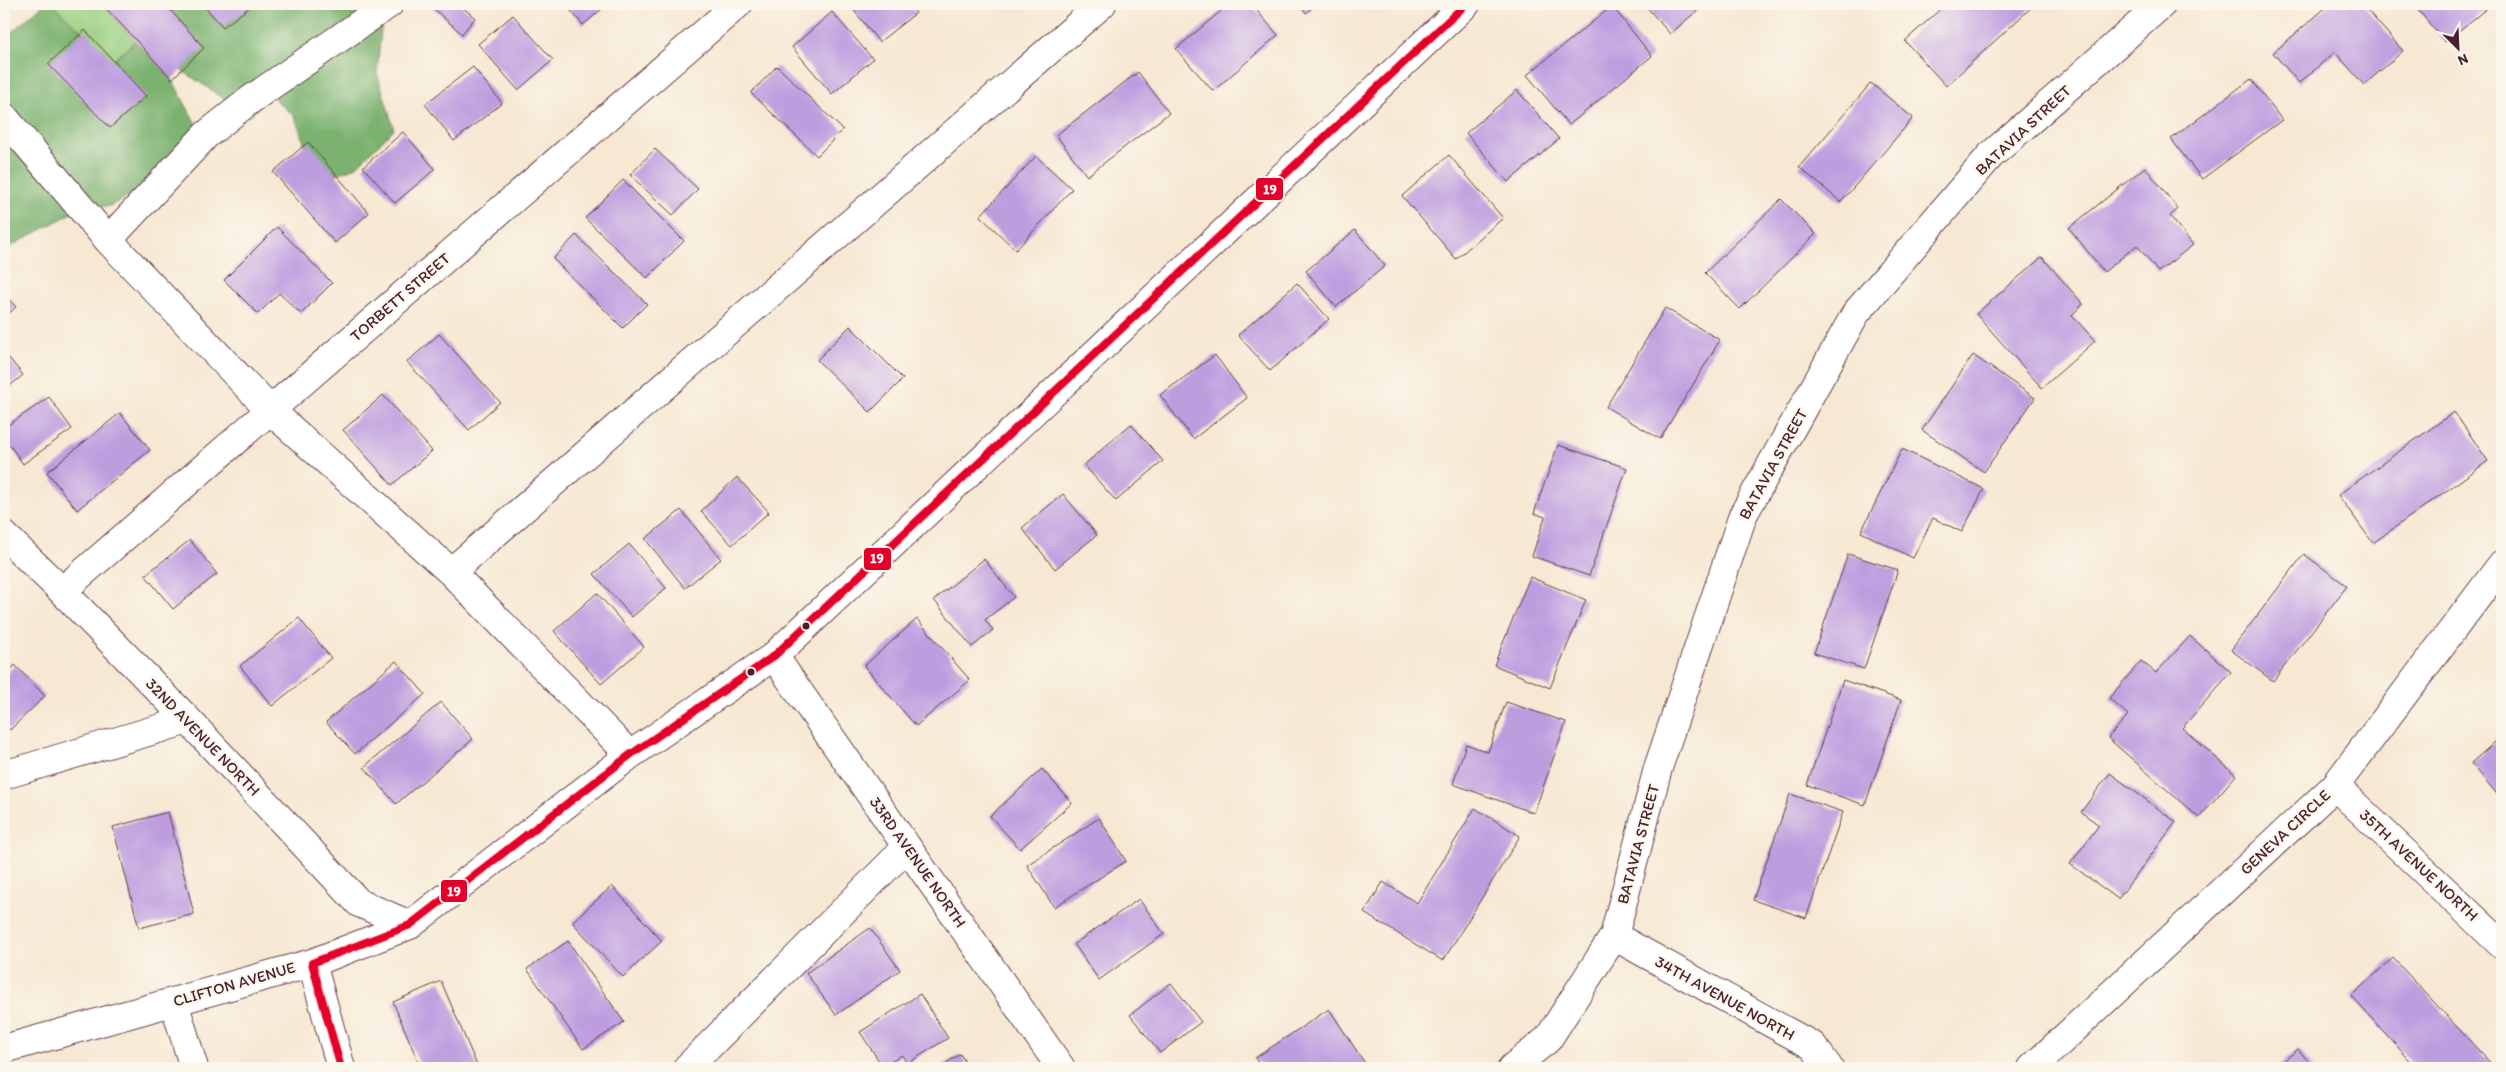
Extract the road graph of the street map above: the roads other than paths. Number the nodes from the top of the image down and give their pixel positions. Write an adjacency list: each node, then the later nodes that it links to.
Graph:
1 (389, 4): 7 (street)
2 (738, 4): 8 (street, TORBETT STREET)
3 (1102, 4): 11 (street)
4 (1466, 4): 13 (street, CLIFTON AVENUE)
5 (2162, 4): 20 (street, BATAVIA STREET)
6 (4, 117): 7 (street)
7 (108, 240): 8 (street)
8 (270, 410): 11 (street); 12 (street, TORBETT STREET)
9 (4, 536): 12 (street, 32ND AVENUE NORTH)
10 (2502, 564): 17 (street, GENEVA CIRCLE)
11 (451, 572): 15 (street)
12 (62, 591): 14 (street, 32ND AVENUE NORTH)
13 (774, 656): 15 (street, CLIFTON AVENUE); 18 (street, 33RD AVENUE NORTH)
14 (188, 720): 16 (street); 19 (street, 32ND AVENUE NORTH)
15 (630, 755): 19 (street, CLIFTON AVENUE)
16 (4, 775)
17 (2335, 786): 21 (street, 35TH AVENUE NORTH); 31 (street, GENEVA CIRCLE)
18 (907, 847): 27 (street); 28 (street, 33RD AVENUE NORTH)
19 (410, 925): 22 (street, CLIFTON AVENUE)
20 (1614, 936): 29 (street, BATAVIA STREET); 30 (street, 34TH AVENUE NORTH)
21 (2502, 945)
22 (312, 963): 23 (street, CLIFTON AVENUE); 26 (street)
23 (174, 1002): 24 (street, CLIFTON AVENUE); 25 (street)
24 (4, 1050)
25 (194, 1068)
26 (341, 1068)
27 (687, 1068)
28 (1061, 1068)
29 (1512, 1068)
30 (1829, 1068)
31 (2032, 1068)

